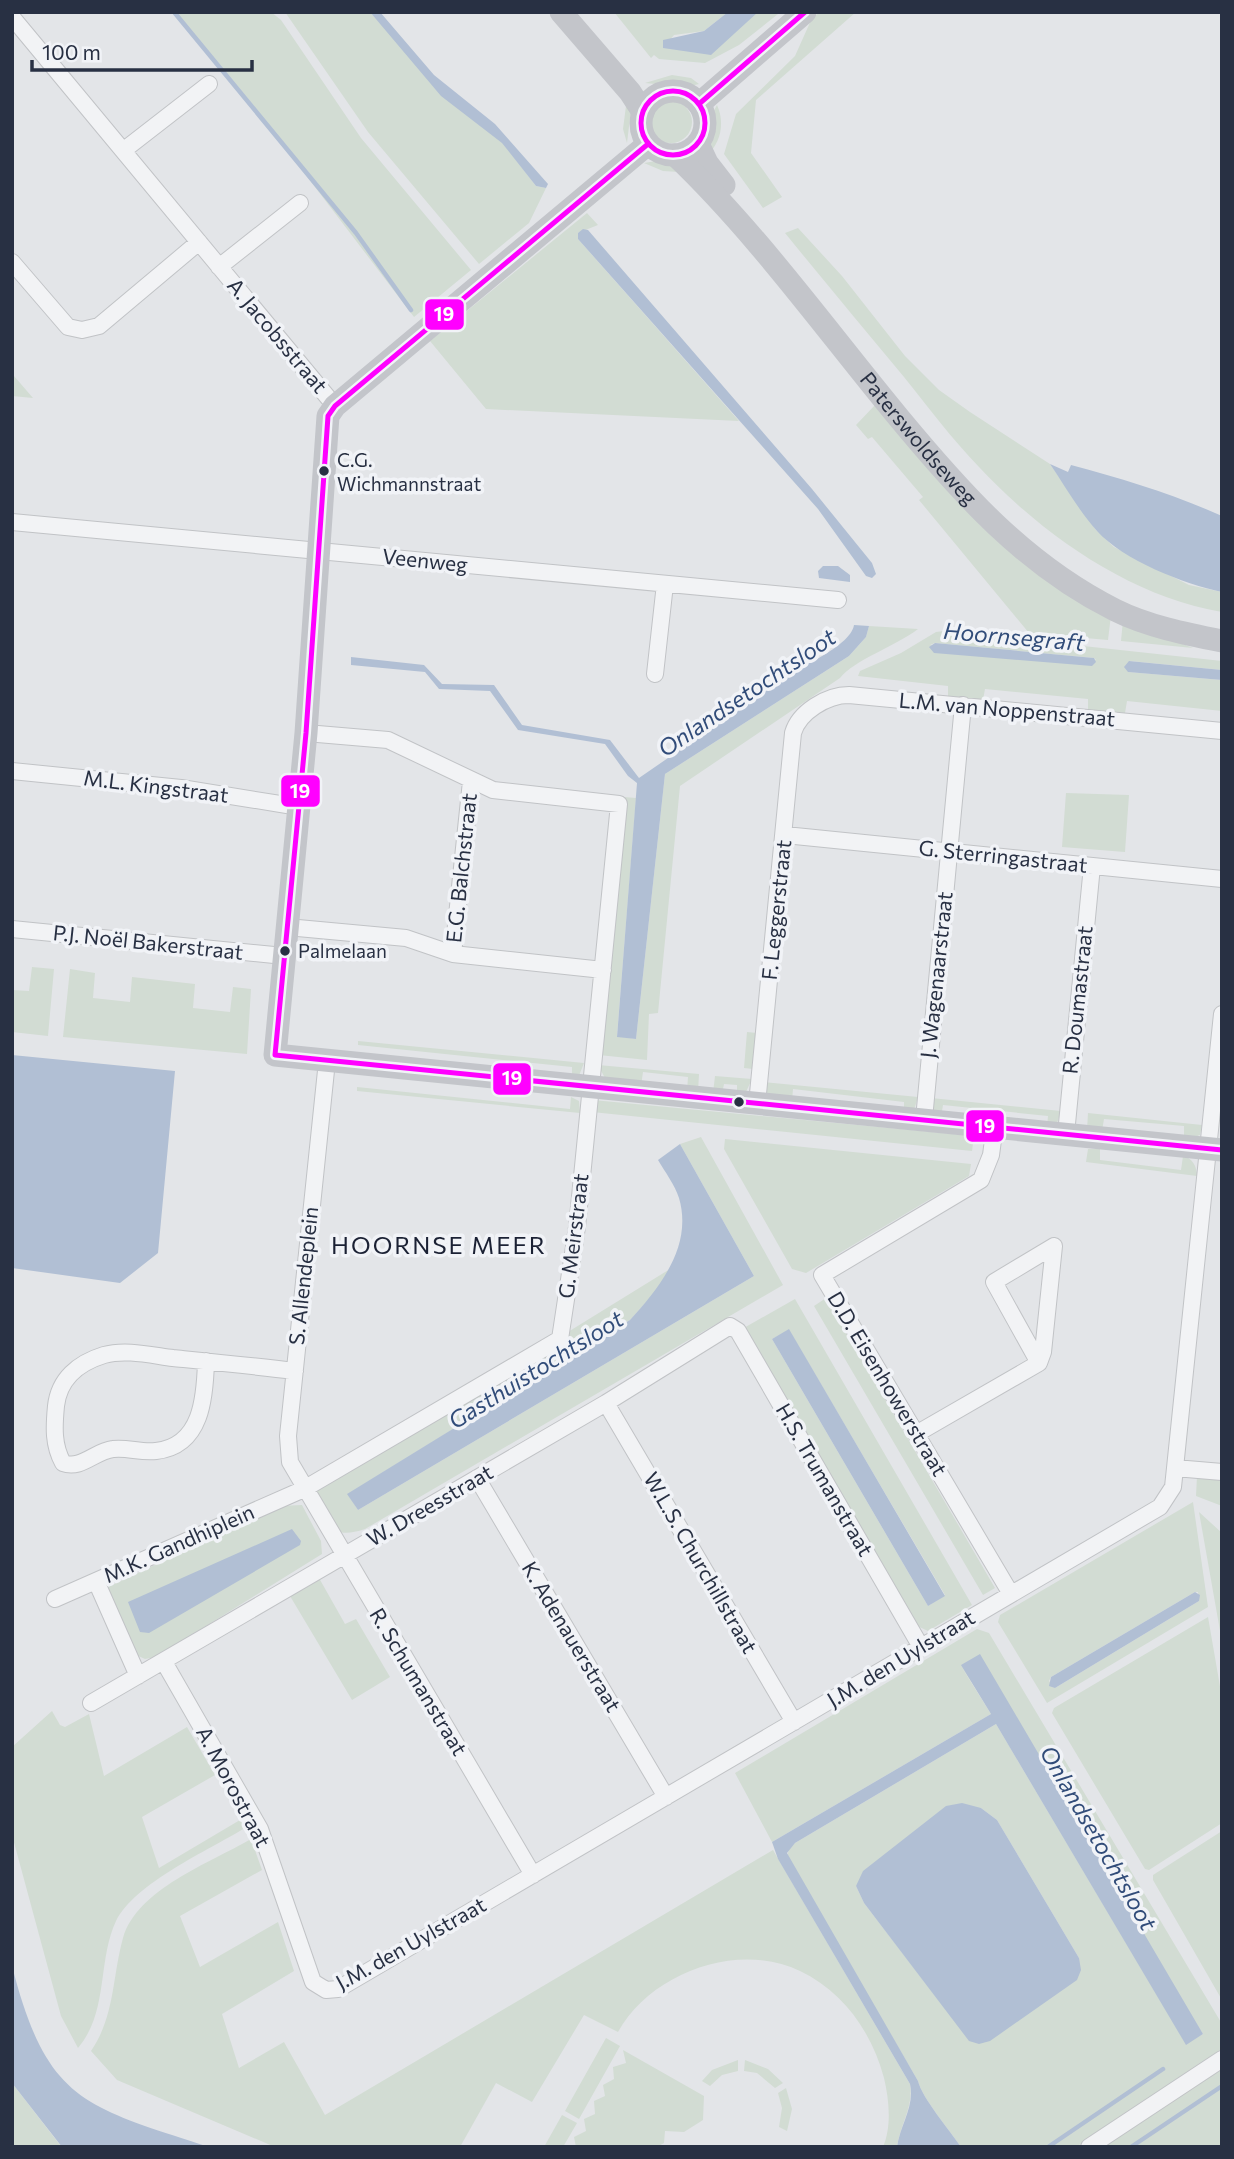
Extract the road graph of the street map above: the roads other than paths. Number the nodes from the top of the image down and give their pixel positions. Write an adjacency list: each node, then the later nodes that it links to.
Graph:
1 (561, 12): 6 (street)
2 (579, 12): 6 (street)
3 (805, 12): 7 (street)
4 (13, 19): 10 (street, A. Jacobsstraat)
5 (209, 84): 10 (street)
6 (650, 103): 7 (street); 8 (street)
7 (699, 104): 9 (street)
8 (648, 144): 11 (street); 16 (street)
9 (698, 144): 11 (street); 21 (street, Paterswoldseweg)
10 (124, 150): 13 (street, A. Jacobsstraat)
11 (676, 155): 22 (street, Paterswoldseweg)
12 (300, 203): 15 (street, A. Jacobsstraat)
13 (199, 242): 14 (street); 15 (street, A. Jacobsstraat)
14 (13, 267)
15 (219, 267): 16 (street, A. Jacobsstraat)
16 (335, 406): 18 (street)
17 (12, 522): 18 (street, Veenweg)
18 (318, 551): 19 (street, Veenweg); 27 (street)
19 (665, 584): 20 (street, Veenweg); 23 (street)
20 (838, 600)
21 (1222, 628)
22 (1222, 641)
23 (655, 674)
24 (963, 705): 25 (street, L.M. van Noppenstraat); 26 (street, L.M. van Noppenstraat); 32 (street, J. Wagenaarstraat)
25 (799, 718): 31 (street, F. Leggerstraat)
26 (1222, 731)
27 (306, 733): 29 (street, E.G. Balchstraat); 30 (street)
28 (12, 771): 30 (street, M.L. Kingstraat)
29 (471, 781): 37 (street, E.G. Balchstraat); 39 (street, E.G. Balchstraat)
30 (299, 807): 35 (street)
31 (785, 835): 32 (street, G. Sterringastraat); 43 (street, F. Leggerstraat)
32 (949, 851): 33 (street, G. Sterringastraat); 44 (street, J. Wagenaarstraat)
33 (1092, 866): 34 (street, G. Sterringastraat); 46 (street, R. Doumastraat)
34 (1222, 879)
35 (287, 927): 37 (street, E.G. Balchstraat); 38 (street)
36 (12, 929): 38 (street, P.J. Noël Bakerstraat)
37 (453, 954): 39 (street, E.G. Balchstraat)
38 (284, 956): 41 (street)
39 (603, 970): 42 (street, E.G. Balchstraat)
40 (1222, 1014): 47 (street, J.M. den Uylstraat)
41 (327, 1061): 42 (street); 51 (street, S. Allendeplein)
42 (590, 1088): 43 (street); 57 (street, G. Meirstraat)
43 (757, 1104): 44 (street)
44 (924, 1119): 45 (street)
45 (995, 1125): 46 (street); 53 (street, D.D. Eisenhowerstraat)
46 (1066, 1134): 47 (street)
47 (1215, 1149): 54 (street, J.M. den Uylstraat)
48 (720, 1333): 52 (street, W. Dreesstraat); 62 (street, H.S. Trumanstraat)
49 (206, 1361): 49 (street); 51 (street)
50 (1039, 1363): 50 (street); 53 (street)
51 (295, 1371): 57 (street, S. Allendeplein)
52 (606, 1403): 56 (street, W. Dreesstraat); 66 (street, W.L.S. Churchillstraat)
53 (916, 1434): 60 (street, D.D. Eisenhowerstraat)
54 (1175, 1468): 55 (street); 60 (street, J.M. den Uylstraat)
55 (1222, 1472)
56 (477, 1478): 58 (street, W. Dreesstraat); 67 (street, K. Adenauerstraat)
57 (304, 1489): 58 (street, R. Schumanstraat); 59 (street, M.K. Gandhiplein)
58 (344, 1556): 63 (street, W. Dreesstraat); 68 (street, R. Schumanstraat)
59 (96, 1581): 61 (street, M.K. Gandhiplein); 64 (street)
60 (1011, 1594): 62 (street, J.M. den Uylstraat)
61 (55, 1599)
62 (921, 1647): 66 (street, J.M. den Uylstraat)
63 (163, 1662): 64 (street, W. Dreesstraat); 69 (street, A. Morostraat)
64 (138, 1676): 65 (street, W. Dreesstraat)
65 (91, 1703)
66 (794, 1722): 67 (street, J.M. den Uylstraat)
67 (666, 1797): 68 (street, J.M. den Uylstraat)
68 (533, 1875): 69 (street, J.M. den Uylstraat)
69 (326, 1990)
70 (1222, 2059): 71 (street)
71 (1089, 2147)

